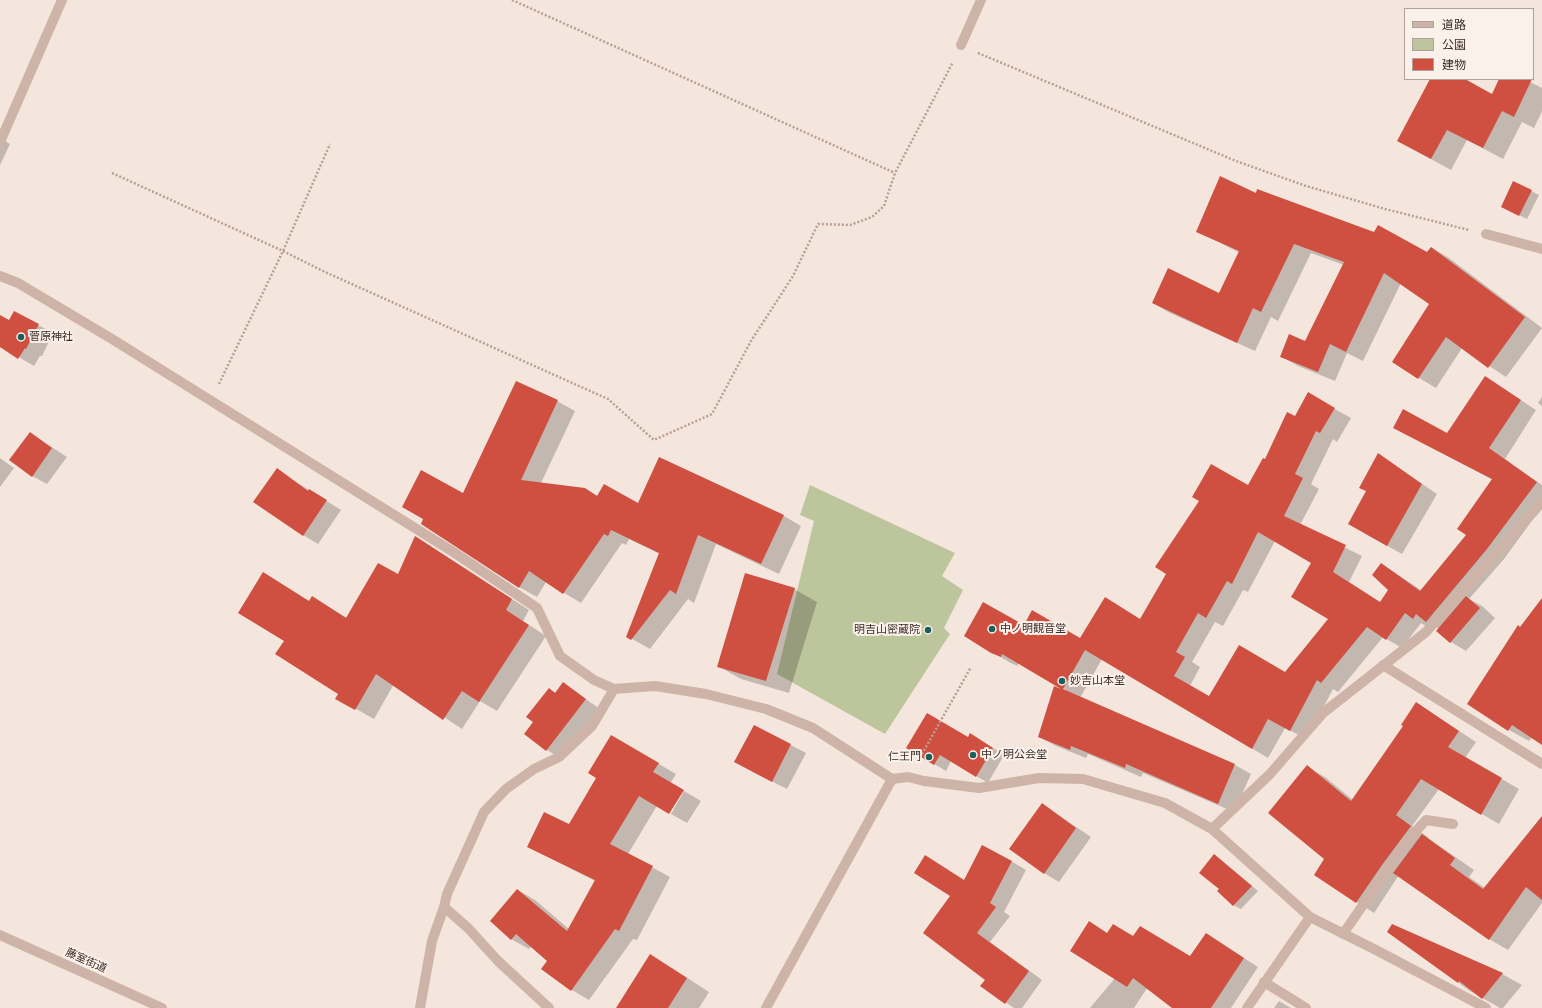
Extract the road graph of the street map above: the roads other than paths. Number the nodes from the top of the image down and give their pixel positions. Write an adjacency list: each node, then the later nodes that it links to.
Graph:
1 (62, 0): 4 (street)
2 (981, 0): 3 (street)
3 (961, 45)
4 (0, 142)
5 (1486, 234): 6 (street)
6 (1542, 249)
7 (0, 276): 10 (street)
8 (1542, 502): 9 (street)
9 (1383, 665): 11 (street); 14 (street)
10 (614, 689): 12 (street); 15 (street)
11 (1542, 764)
12 (892, 779): 14 (street); 23 (street)
13 (1452, 824): 17 (street)
14 (1212, 830): 16 (street)
15 (444, 907): 21 (street); 22 (street)
16 (1310, 918): 17 (street); 19 (street)
17 (1343, 934): 26 (street)
18 (0, 935): 20 (street, 藤室街道)
19 (1264, 982): 24 (street); 25 (street)
20 (162, 1008)
21 (420, 1008)
22 (549, 1008)
23 (766, 1008)
24 (1247, 1008)
25 (1306, 1008)
26 (1486, 1008)

